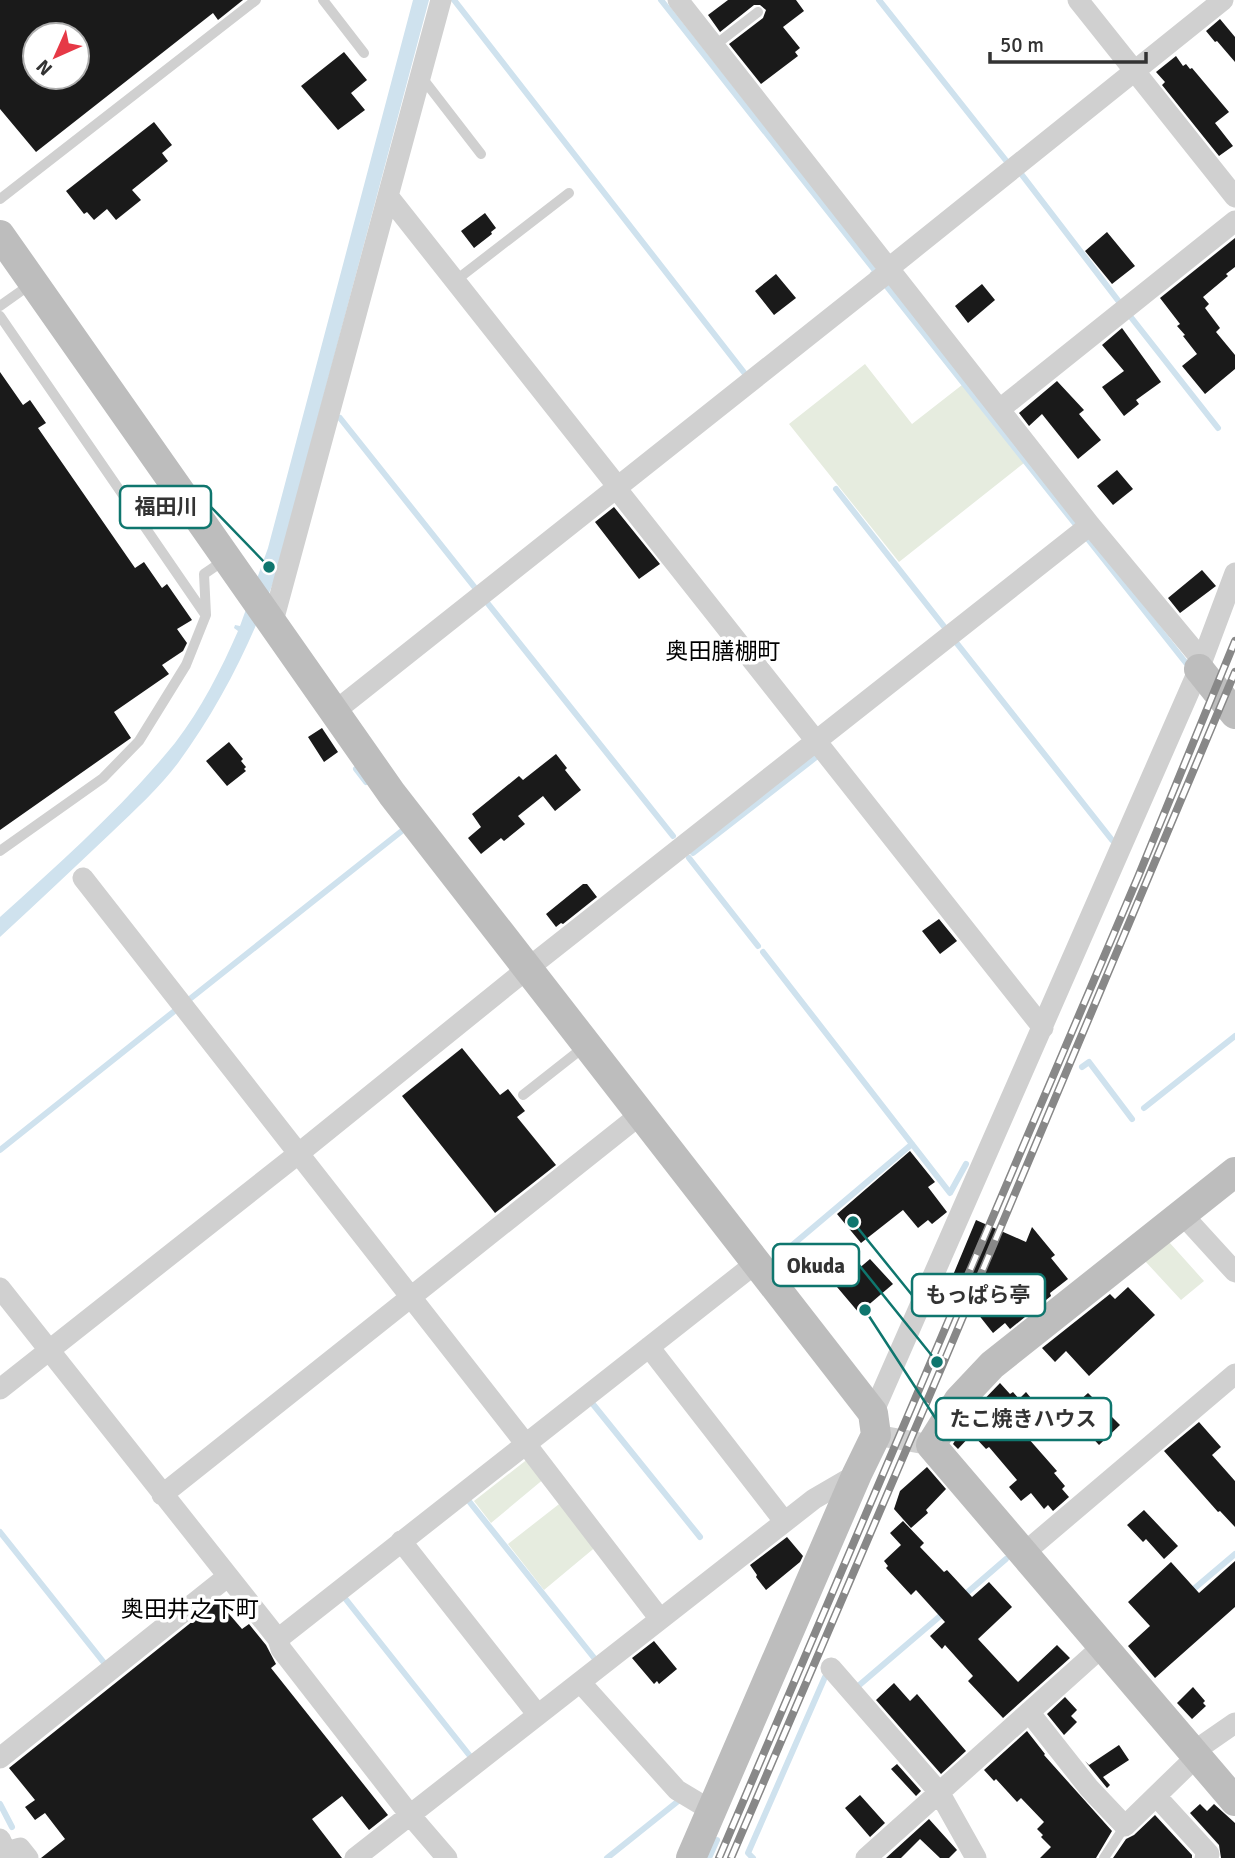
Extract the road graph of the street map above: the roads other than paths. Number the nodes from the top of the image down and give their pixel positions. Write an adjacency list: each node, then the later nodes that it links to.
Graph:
1 (256, 0): 16 (lane)
2 (323, 0): 9 (lane)
3 (441, 0): 11 (street)
4 (678, 0): 8 (street)
5 (1077, 0): 10 (street)
6 (1223, 0): 10 (street)
7 (758, 12): 8 (lane)
8 (714, 46): 19 (street)
9 (363, 53)
10 (1134, 71): 15 (street); 19 (street)
11 (421, 75): 12 (lane); 14 (street)
12 (481, 154)
13 (569, 193): 20 (lane)
14 (388, 195): 20 (street); 30 (street)
15 (1235, 197)
16 (0, 199)
17 (1235, 221): 24 (street)
18 (0, 235): 21 (street)
19 (890, 269): 24 (street); 25 (street)
20 (455, 281): 25 (street)
21 (33, 283): 22 (lane); 27 (street)
22 (0, 306)
23 (0, 316): 29 (lane)
24 (1000, 410): 26 (street)
25 (617, 488): 32 (street); 34 (street)
26 (1090, 525): 31 (street); 34 (street)
27 (226, 559): 29 (lane); 30 (street)
28 (1235, 573): 31 (street)
29 (206, 615): 35 (lane)
30 (271, 623): 32 (street)
31 (1201, 665): 33 (street); 38 (street)
32 (334, 712): 37 (street)
33 (1235, 714)
34 (815, 740): 37 (street); 38 (street)
35 (0, 851)
36 (83, 878): 42 (street)
37 (527, 969): 39 (street); 42 (street)
38 (1043, 1028): 53 (street)
39 (587, 1045): 40 (lane); 41 (street)
40 (523, 1095)
41 (640, 1114): 45 (street); 48 (street)
42 (298, 1154): 48 (street); 50 (street)
43 (1235, 1172): 44 (street)
44 (1182, 1214): 46 (street); 55 (street)
45 (756, 1264): 49 (street); 53 (street)
46 (1235, 1272)
47 (0, 1288): 50 (street)
48 (411, 1297): 54 (street); 57 (street)
49 (649, 1347): 54 (street); 58 (street)
50 (49, 1350): 52 (street); 57 (street)
51 (1235, 1374): 60 (street)
52 (0, 1389)
53 (874, 1424): 55 (street); 56 (street)
54 (525, 1443): 59 (street); 62 (street)
55 (931, 1445): 60 (street)
56 (857, 1474): 58 (street); 75 (street)
57 (162, 1495): 61 (street)
58 (784, 1521): 62 (street)
59 (401, 1541): 63 (street); 68 (street)
60 (1024, 1553): 64 (street)
61 (227, 1577): 63 (street); 71 (street)
62 (660, 1619): 66 (street)
63 (278, 1639): 76 (street)
64 (1103, 1646): 67 (street); 70 (street)
65 (831, 1668): 72 (street)
66 (580, 1682): 68 (street); 75 (street)
67 (1030, 1712): 72 (street); 77 (street)
68 (538, 1715): 76 (street)
69 (1235, 1723): 70 (street)
70 (1195, 1754): 73 (street); 74 (street)
71 (0, 1758)
72 (939, 1792): 83 (street); 84 (street)
73 (1156, 1796): 77 (street); 86 (street)
74 (1235, 1801)
75 (712, 1811): 82 (street)
76 (410, 1815): 80 (street); 81 (street)
77 (1125, 1826): 85 (lane)
78 (3, 1850): 79 (street)
79 (28, 1858)
80 (355, 1858)
81 (447, 1858)
82 (691, 1858)
83 (866, 1858)
84 (976, 1858)
85 (1104, 1858)
86 (1205, 1858)

